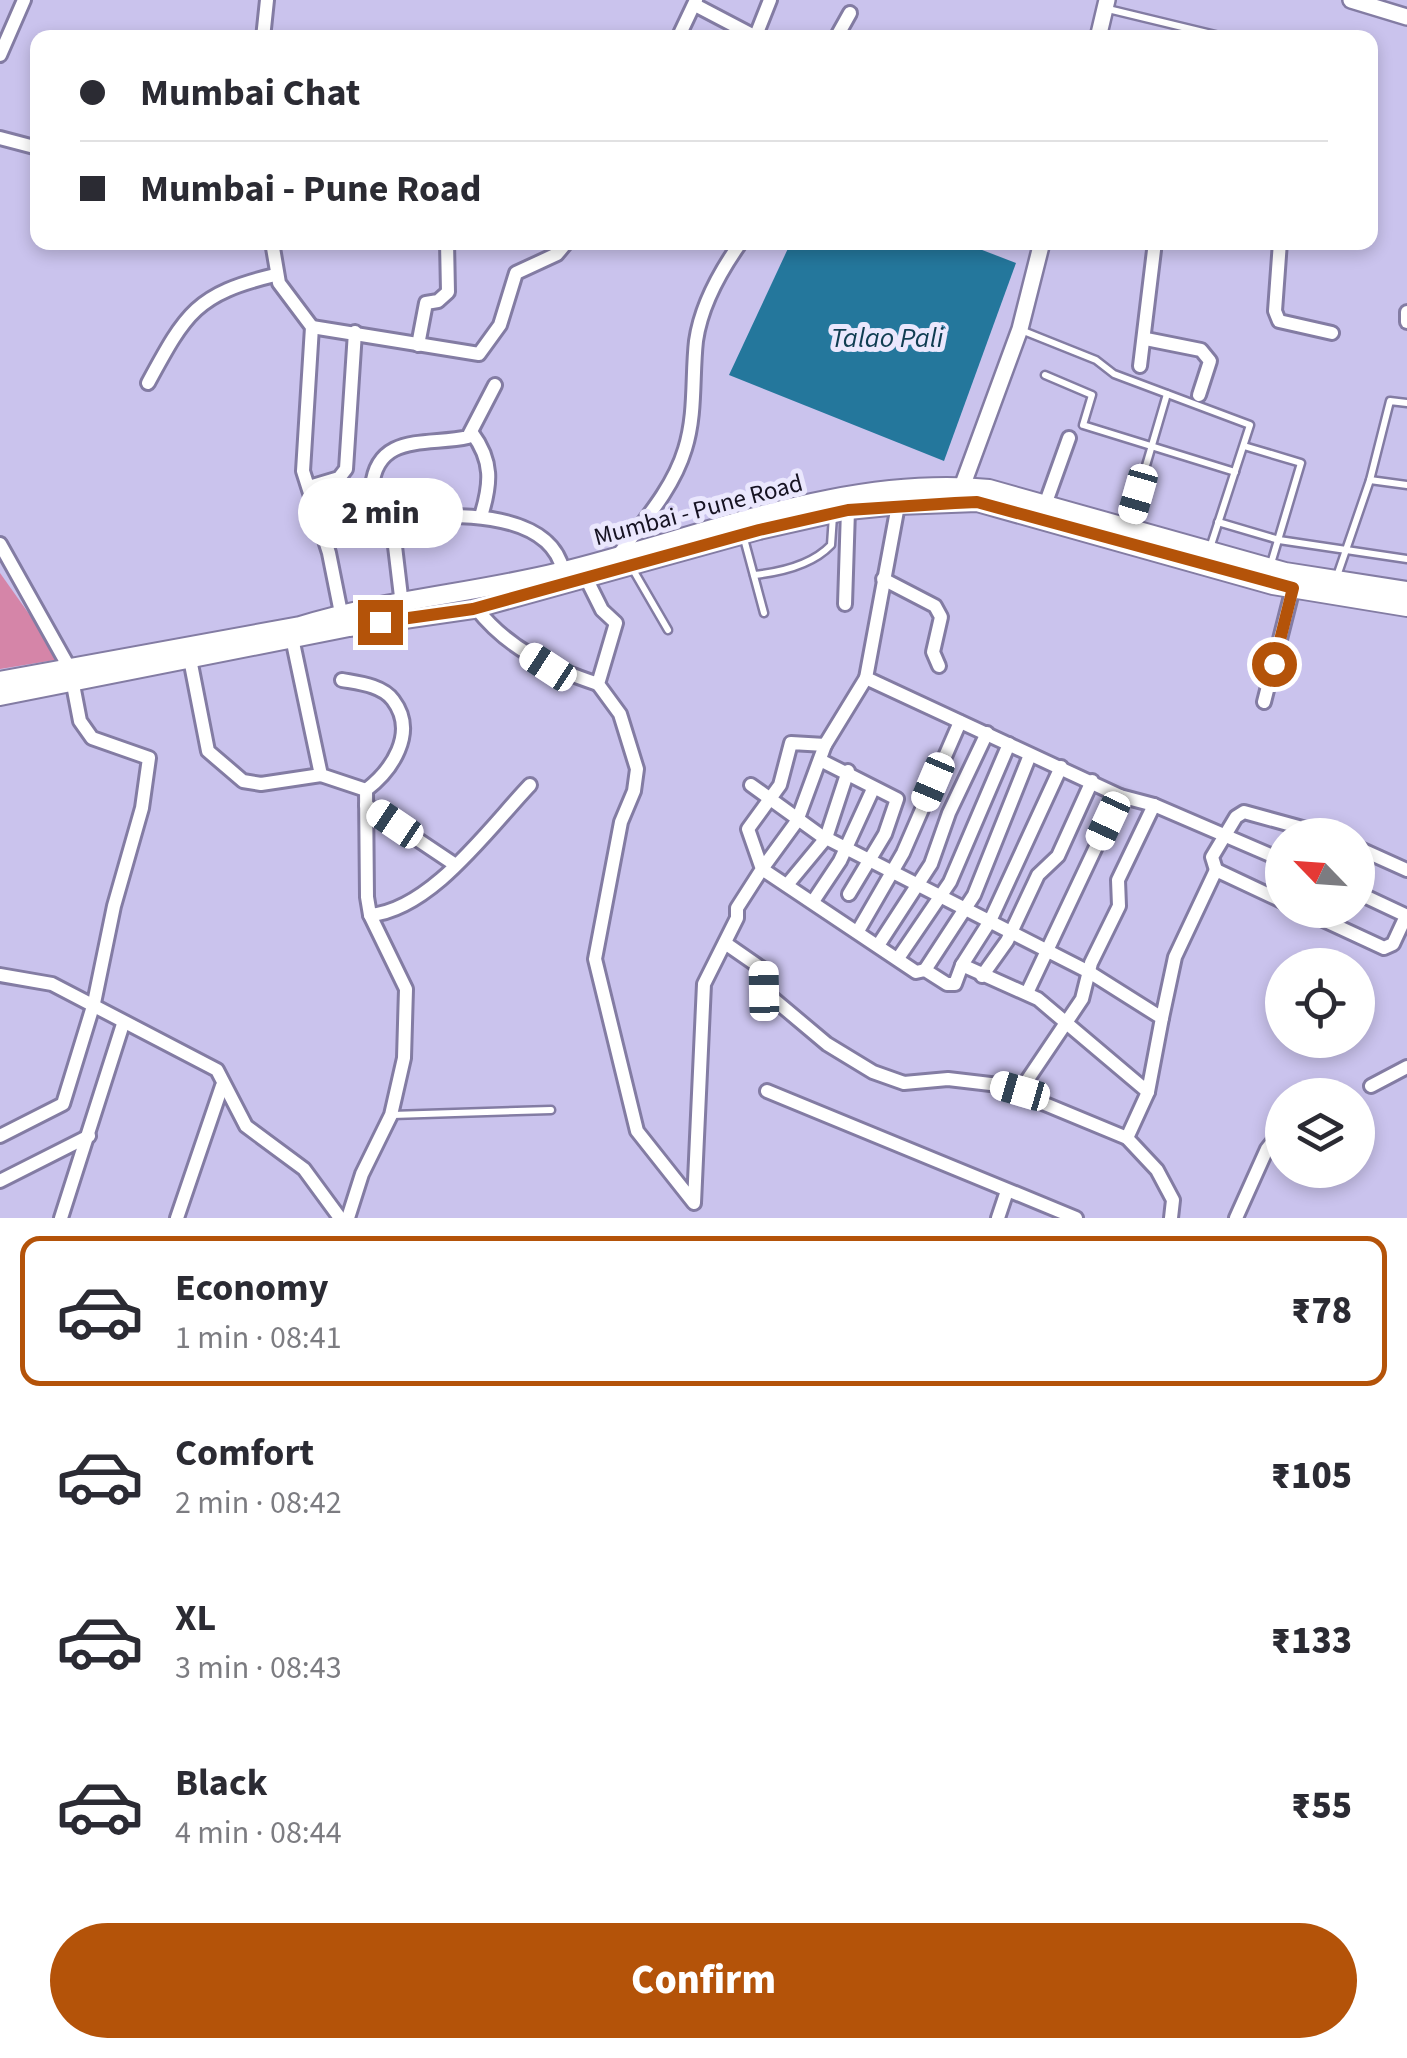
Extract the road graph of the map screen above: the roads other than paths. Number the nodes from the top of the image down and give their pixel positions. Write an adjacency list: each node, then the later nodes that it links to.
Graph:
1 (24, 0): 16 (street)
2 (267, 0): 9 (street)
3 (770, 0): 12 (street)
4 (1351, 0): 8 (street)
5 (695, 3): 10 (street); 11 (street)
6 (1106, 4): 14 (street); 15 (lane)
7 (850, 13): 13 (street)
8 (1407, 17)
9 (264, 30)
10 (682, 30)
11 (743, 30)
12 (759, 30)
13 (840, 30)
14 (1100, 30)
15 (1199, 30)
16 (0, 54)
17 (0, 138): 18 (street)
18 (30, 146)
19 (273, 250): 26 (street)
20 (447, 250): 34 (street)
21 (561, 250): 34 (street)
22 (735, 250): 64 (street)
23 (1040, 250): 30 (street)
24 (1154, 250): 33 (street)
25 (1279, 250): 32 (street)
26 (275, 274): 29 (street); 37 (street)
27 (1407, 312): 28 (street)
28 (1407, 322)
29 (312, 327): 31 (street); 49 (street)
30 (1020, 330): 39 (lane); 50 (street)
31 (355, 332): 34 (street); 49 (street)
32 (1332, 333)
33 (1146, 338): 35 (street); 40 (street)
34 (418, 346)
35 (1140, 366)
36 (1045, 375): 44 (lane)
37 (148, 384)
38 (494, 385): 42 (street)
39 (1166, 394): 44 (lane); 45 (lane)
40 (1198, 396)
41 (1407, 403): 47 (lane)
42 (472, 433): 54 (street); 55 (street)
43 (1069, 438): 52 (street)
44 (1152, 446): 46 (lane); 57 (lane)
45 (1244, 446): 46 (lane); 59 (lane)
46 (1235, 472): 56 (lane)
47 (1370, 480): 48 (lane); 62 (lane)
48 (1407, 485)
49 (308, 488): 78 (street)
50 (959, 495): 51 (main road, Mumbai - Pune Road); 52 (main road, Mumbai - Pune Road); 71 (main road, Mumbai - Pune Road)
51 (900, 496): 53 (main road, Mumbai - Pune Road); 64 (main road, Mumbai - Pune Road); 68 (street)
52 (1045, 505): 57 (main road, Mumbai - Pune Road)
53 (840, 512): 58 (main road, Mumbai - Pune Road); 67 (lane); 73 (street)
54 (481, 516): 55 (street); 66 (street)
55 (392, 521): 74 (street)
56 (1218, 522): 59 (lane); 61 (lane)
57 (1128, 529): 61 (main road, Mumbai - Pune Road)
58 (743, 534): 64 (main road, Mumbai - Pune Road); 67 (lane)
59 (1279, 540): 62 (lane); 65 (lane)
60 (0, 544): 83 (street)
61 (1209, 551): 65 (main road, Mumbai - Pune Road)
62 (1346, 551): 63 (lane); 70 (lane)
63 (1407, 559)
64 (625, 560): 66 (main road, Mumbai - Pune Road); 69 (main road, Mumbai - Pune Road); 79 (lane)
65 (1270, 568): 70 (main road, Mumbai - Pune Road)
66 (563, 571): 74 (main road, Mumbai - Pune Road)
67 (754, 575): 77 (lane)
68 (883, 579): 82 (street); 84 (street)
69 (587, 580): 76 (main road, Mumbai - Pune Road); 87 (street)
70 (1336, 580): 72 (main road, Mumbai - Pune Road)
71 (1293, 588): 75 (main road, Mumbai - Pune Road); 89 (street)
72 (1407, 591)
73 (845, 604)
74 (402, 605): 78 (main road, Mumbai - Pune Road)
75 (1407, 607)
76 (476, 608): 80 (main road, Mumbai - Pune Road); 87 (street)
77 (764, 612)
78 (341, 613): 83 (main road, Mumbai - Pune Road)
79 (668, 630)
80 (292, 638): 81 (main road, Mumbai - Pune Road); 98 (street)
81 (190, 659): 83 (main road, Mumbai - Pune Road); 98 (street)
82 (939, 666)
83 (71, 676): 86 (main road, Mumbai - Pune Road); 88 (main road, Mumbai - Pune Road); 144 (street)
84 (866, 678): 90 (street); 93 (street)
85 (342, 680): 104 (street)
86 (0, 682)
87 (598, 684): 162 (street)
88 (0, 696)
89 (1264, 702)
90 (960, 722): 91 (street); 119 (street)
91 (987, 733): 92 (street); 120 (street)
92 (1010, 744): 94 (street); 124 (street)
93 (825, 745): 95 (street); 105 (street)
94 (1030, 755): 96 (street); 127 (street)
95 (820, 760): 97 (street); 108 (street)
96 (1062, 767): 99 (street); 130 (street)
97 (848, 771): 102 (street); 110 (street)
98 (321, 776): 104 (street)
99 (1092, 781): 103 (street); 133 (street)
100 (530, 785): 115 (street)
101 (752, 785): 105 (street)
102 (873, 789): 111 (street); 114 (street)
103 (1120, 796): 106 (street); 136 (street)
104 (366, 798): 115 (street); 128 (street)
105 (770, 800): 108 (street); 116 (street)
106 (1154, 805): 109 (street); 140 (street)
107 (1274, 818): 109 (street)
108 (798, 822): 110 (street); 116 (street)
109 (1227, 837): 112 (street); 117 (street)
110 (826, 838): 111 (street); 121 (street)
111 (846, 848): 114 (street); 125 (street)
112 (1265, 853)
113 (1375, 856): 118 (street)
114 (872, 860): 119 (street); 123 (street)
115 (454, 864): 128 (street)
116 (762, 869): 121 (street); 134 (street)
117 (1216, 870): 122 (street); 145 (street)
118 (1407, 870)
119 (893, 872): 120 (street); 132 (street)
120 (920, 884): 124 (street); 135 (street)
121 (788, 885): 125 (street)
122 (1265, 893)
123 (848, 894)
124 (941, 896): 127 (street); 137 (street)
125 (814, 900): 132 (street)
126 (1375, 901): 129 (street)
127 (966, 910): 130 (street); 139 (street)
128 (370, 916): 155 (street)
129 (1406, 916): 131 (street)
130 (990, 921): 133 (street); 138 (street)
131 (1350, 928)
132 (858, 931): 135 (street)
133 (1011, 933): 136 (street); 142 (street)
134 (725, 943): 152 (street); 162 (street)
135 (879, 944): 137 (street)
136 (1048, 955): 140 (street); 143 (street)
137 (898, 957): 139 (street)
138 (962, 965): 139 (street); 142 (street)
139 (925, 970)
140 (1089, 972): 145 (street); 147 (street)
141 (0, 975): 144 (street)
142 (982, 976): 143 (street)
143 (1026, 993): 147 (street)
144 (94, 1003): 146 (street); 156 (street)
145 (1162, 1018): 153 (street)
146 (123, 1024): 150 (street); 157 (street)
147 (1068, 1024): 152 (street); 153 (street)
148 (1407, 1067): 149 (street)
149 (1375, 1084)
150 (222, 1086): 164 (street); 165 (street)
151 (767, 1091): 161 (street)
152 (1020, 1091): 158 (street)
153 (1148, 1092): 158 (street)
154 (552, 1110): 155 (lane)
155 (391, 1115): 166 (street)
156 (0, 1136)
157 (89, 1136): 160 (street); 163 (street)
158 (1127, 1138): 170 (street)
159 (1265, 1153): 171 (street)
160 (0, 1181)
161 (1007, 1191): 168 (street); 169 (street)
162 (694, 1203): 167 (street)
163 (61, 1218)
164 (177, 1218)
165 (340, 1218)
166 (348, 1218)
167 (696, 1218)
168 (998, 1218)
169 (1076, 1218)
170 (1171, 1218)
171 (1236, 1218)

